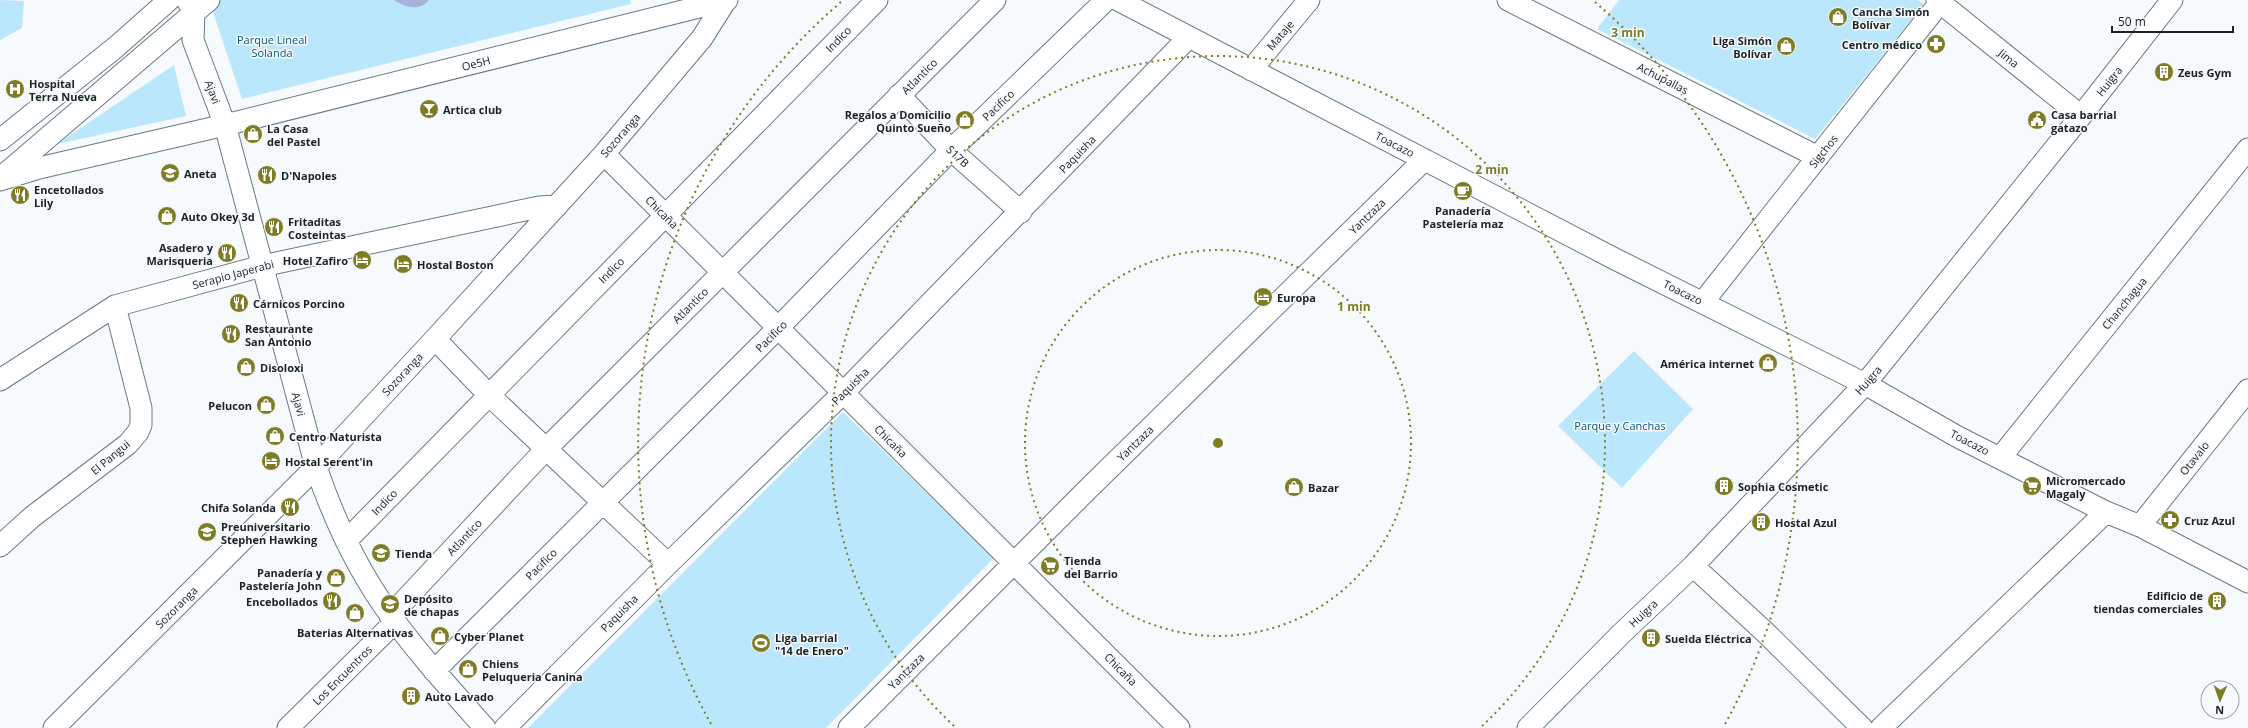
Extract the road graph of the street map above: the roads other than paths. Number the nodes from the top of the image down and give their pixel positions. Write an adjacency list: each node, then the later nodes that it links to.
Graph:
1 (726, 0): 19 (street, Oe5H); 23 (street, Sozoranga)
2 (877, 0): 29 (street, Indico)
3 (996, 0): 17 (street, Atlantico)
4 (1106, 0): 22 (street, Pacifico)
5 (1118, 0): 14 (street, Toacazo)
6 (1309, 0): 16 (street, Mataje)
7 (1508, 0): 12 (street, Achupallas)
8 (2172, 0): 18 (street, Huigra)
9 (1940, 1): 18 (street, Jima); 24 (street, Sigchos)
10 (163, 2): 13 (street); 20 (street)
11 (197, 4): 13 (street); 15 (street, Ajavi)
12 (1531, 5): 24 (street, Achupallas)
13 (175, 27): 15 (street); 26 (street)
14 (1189, 37): 16 (street, Toacazo); 28 (street, Paquisha)
15 (193, 40): 19 (street, Ajavi)
16 (1251, 70): 25 (street, Toacazo)
17 (899, 96): 22 (street, S17B); 31 (street, Atlantico)
18 (2081, 116): 37 (street, Huigra)
19 (225, 125): 26 (street, Oe5H); 30 (street, Ajavi)
20 (0, 140)
21 (2248, 149): 42 (street, Chanchagua)
22 (951, 150): 28 (street, S17B); 34 (street, Pacifico)
23 (604, 154): 27 (street, Sozoranga); 29 (street, Chicaña)
24 (1818, 157): 32 (street, Sigchos)
25 (1424, 160): 32 (street, Toacazo); 50 (street, Yantzaza)
26 (0, 179)
27 (557, 206): 30 (street, Serapio Japerabi); 35 (street, Sozoranga)
28 (1021, 212): 39 (street, Paquisha)
29 (665, 216): 31 (street, Chicaña); 40 (street, Indico)
30 (262, 266): 33 (street, Serapio Japerabi); 43 (street, Ajavi)
31 (723, 273): 34 (street, Chicaña); 41 (street, Atlantico)
32 (1703, 302): 37 (street, Toacazo)
33 (115, 306): 36 (street, Serapio Japerabi); 48 (street, El Pangui)
34 (778, 328): 39 (street, Chicaña); 44 (street, Pacifico)
35 (435, 339): 40 (street); 43 (street, Sozoranga)
36 (0, 380)
37 (1865, 384): 42 (street, Toacazo); 51 (street, Huigra)
38 (2248, 390): 46 (street, Otavalo)
39 (843, 393): 49 (street, Paquisha); 50 (street, Chicaña)
40 (488, 394): 41 (street); 47 (street, Indico)
41 (547, 448): 44 (street); 53 (street, Atlantico)
42 (2000, 458): 45 (street, Toacazo)
43 (316, 467): 47 (street, Ajavi); 55 (street, Sozoranga)
44 (604, 502): 49 (street); 54 (street, Pacifico)
45 (2106, 512): 46 (street, Toacazo); 63 (street)
46 (2140, 526): 52 (street, Toacazo)
47 (346, 541): 53 (street, Ajavi)
48 (0, 546)
49 (668, 564): 58 (street, Paquisha)
50 (1014, 564): 59 (street, Yantzaza); 60 (street, Chicaña)
51 (1693, 566): 61 (street, Huigra); 62 (street)
52 (2248, 582)
53 (393, 619): 54 (street, Ajavi); 56 (street, Los Encuentros)
54 (434, 671): 57 (street, Ajavi)
55 (54, 728)
56 (288, 728)
57 (485, 728)
58 (505, 728)
59 (849, 728)
60 (1179, 728)
61 (1528, 728)
62 (1862, 728)
63 (1881, 728)

